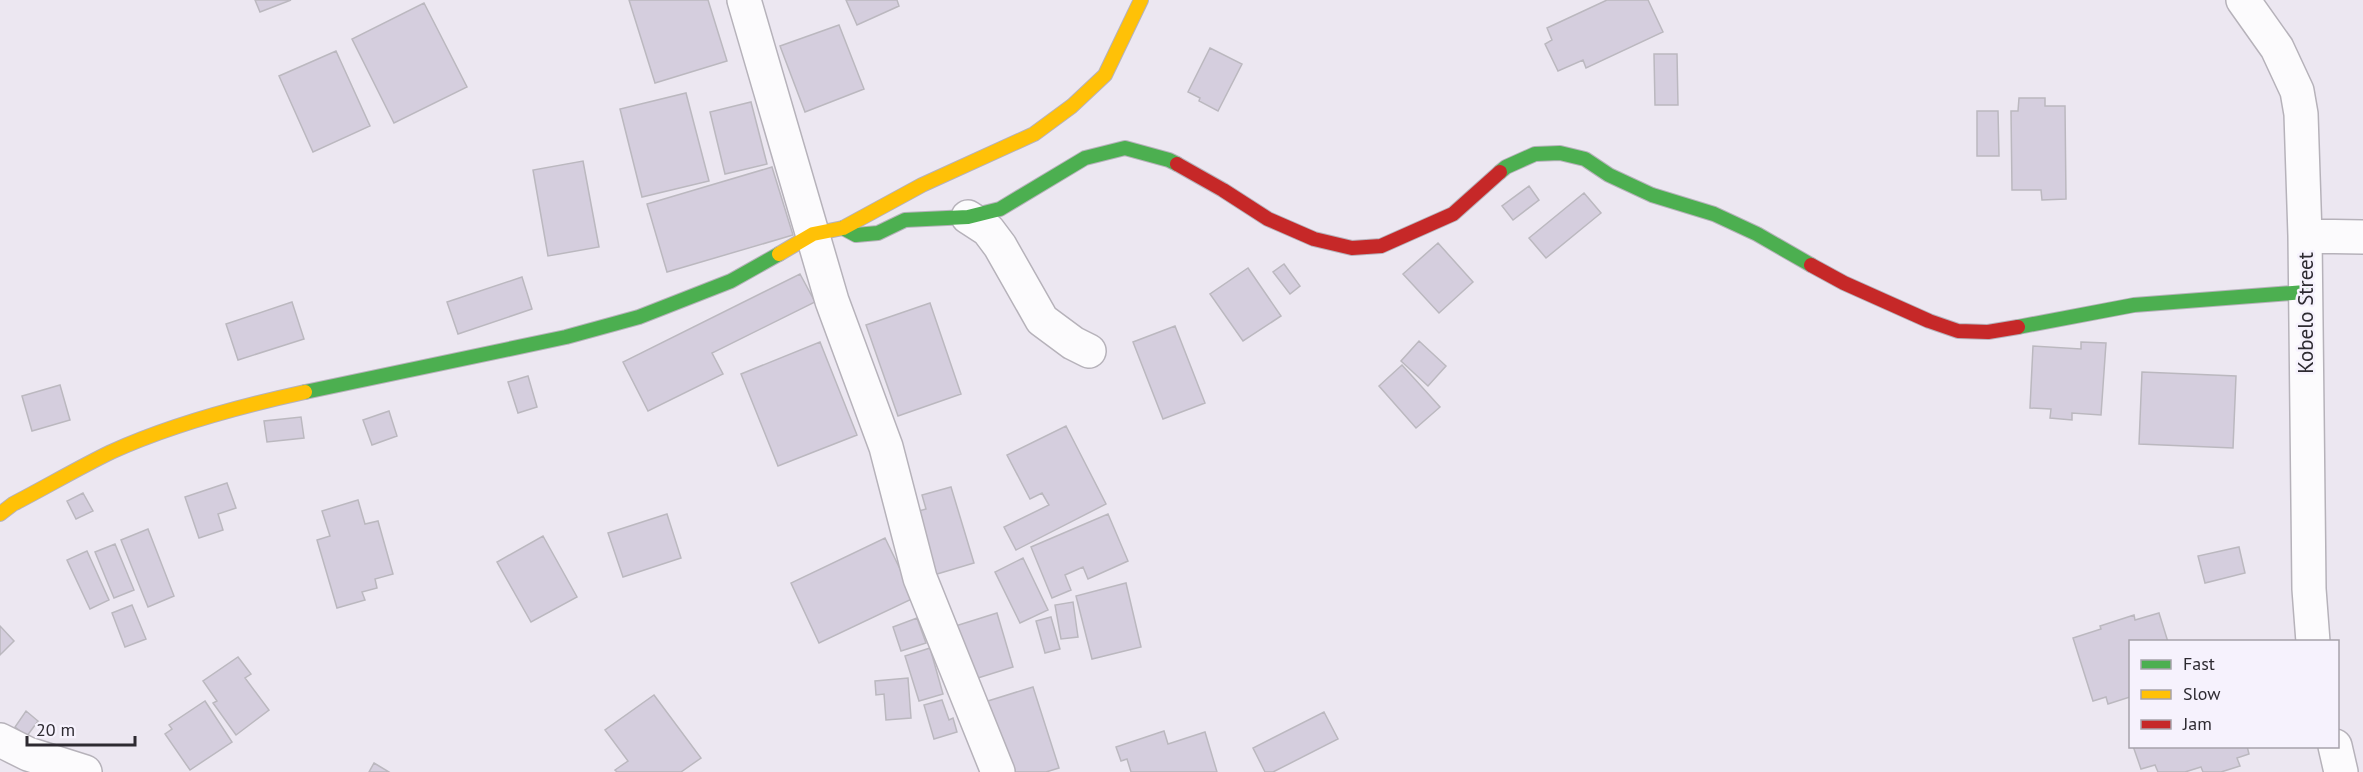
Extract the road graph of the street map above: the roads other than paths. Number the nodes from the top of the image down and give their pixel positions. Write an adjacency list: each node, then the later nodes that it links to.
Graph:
1 (744, 0): 5 (street)
2 (1141, 0): 5 (street)
3 (2243, 0): 6 (street, Kobelo Street)
4 (968, 217): 5 (street); 8 (street); 9 (street)
5 (828, 231): 10 (street); 15 (street)
6 (2305, 236): 7 (street); 8 (street, Kobelo Street)
7 (2363, 237)
8 (2305, 292): 11 (street, Kobelo Street)
9 (1089, 351)
10 (0, 514)
11 (2313, 640)
12 (0, 740): 14 (street)
13 (2335, 748): 16 (street)
14 (85, 772)
15 (998, 772)
16 (2341, 772)

